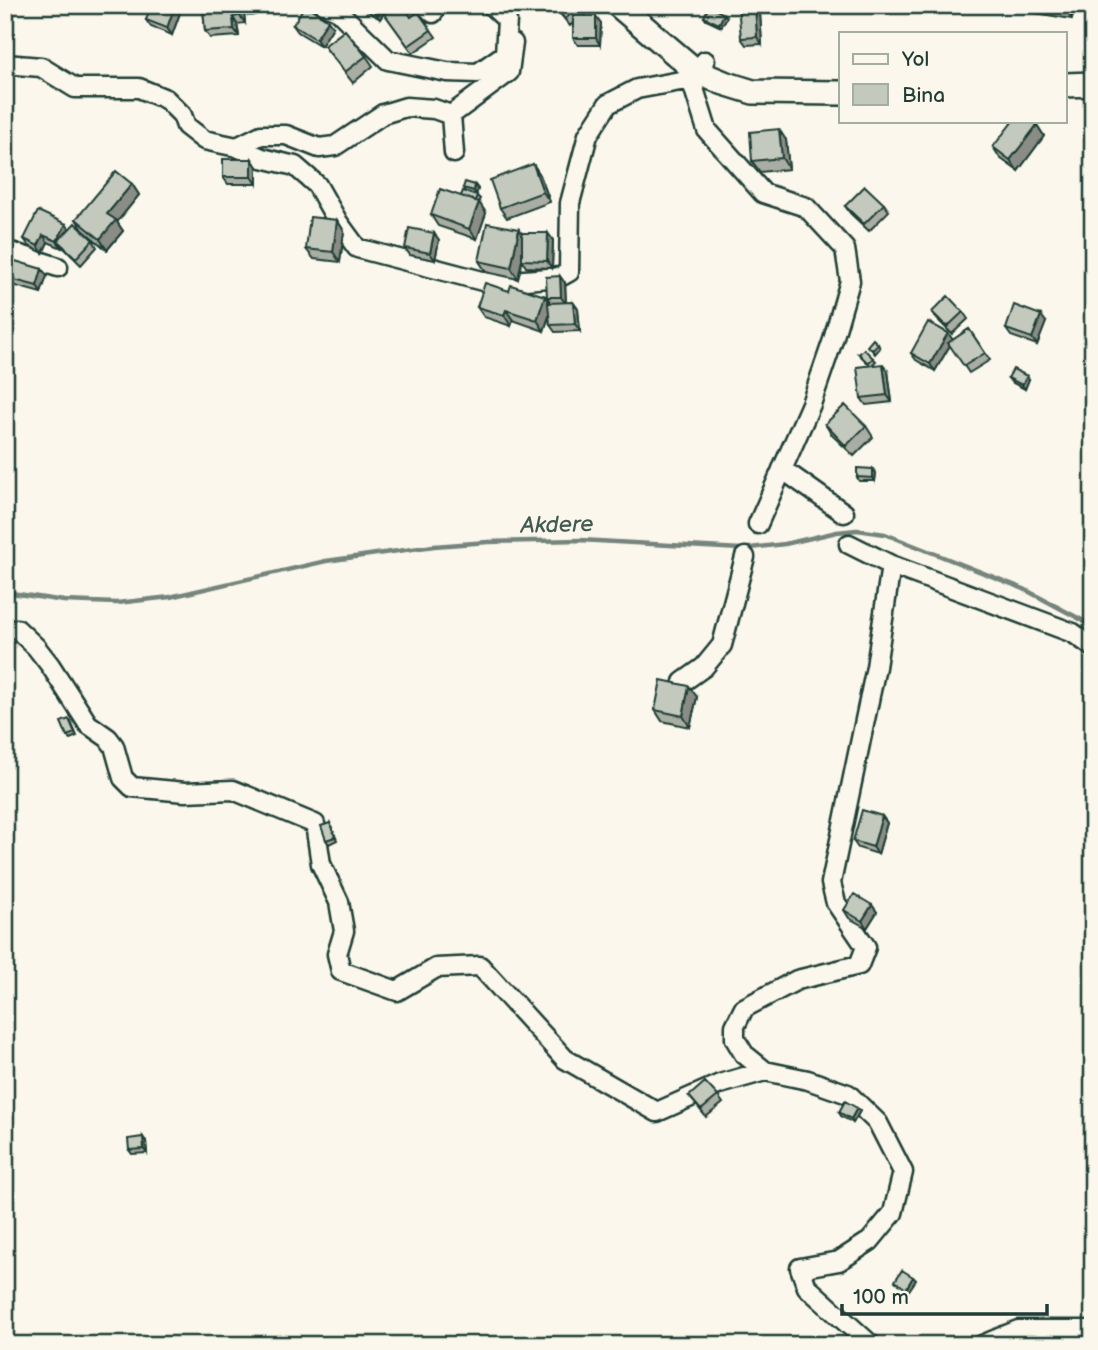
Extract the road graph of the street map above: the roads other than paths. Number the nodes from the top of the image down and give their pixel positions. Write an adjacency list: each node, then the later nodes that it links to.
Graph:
1 (326, 5): 5 (street)
2 (491, 5): 5 (street)
3 (618, 5): 7 (main road)
4 (637, 5): 7 (main road)
5 (507, 20): 12 (street)
6 (5, 64): 13 (street)
7 (698, 71): 10 (main road); 11 (main road); 13 (street); 17 (street)
8 (1093, 84): 9 (main road)
9 (1066, 85)
10 (839, 87)
11 (839, 93)
12 (451, 115): 13 (street); 14 (street)
13 (237, 148)
14 (454, 153)
15 (5, 250): 16 (street)
16 (58, 267)
17 (782, 470): 18 (street); 19 (street)
18 (844, 513)
19 (758, 524)
20 (849, 544): 22 (street)
21 (745, 557): 25 (street)
22 (891, 565): 24 (street); 26 (street)
23 (17, 629): 26 (street)
24 (1093, 647)
25 (683, 682)
26 (765, 1071): 28 (street)
27 (1093, 1331): 29 (street)
28 (871, 1345)
29 (982, 1345)

